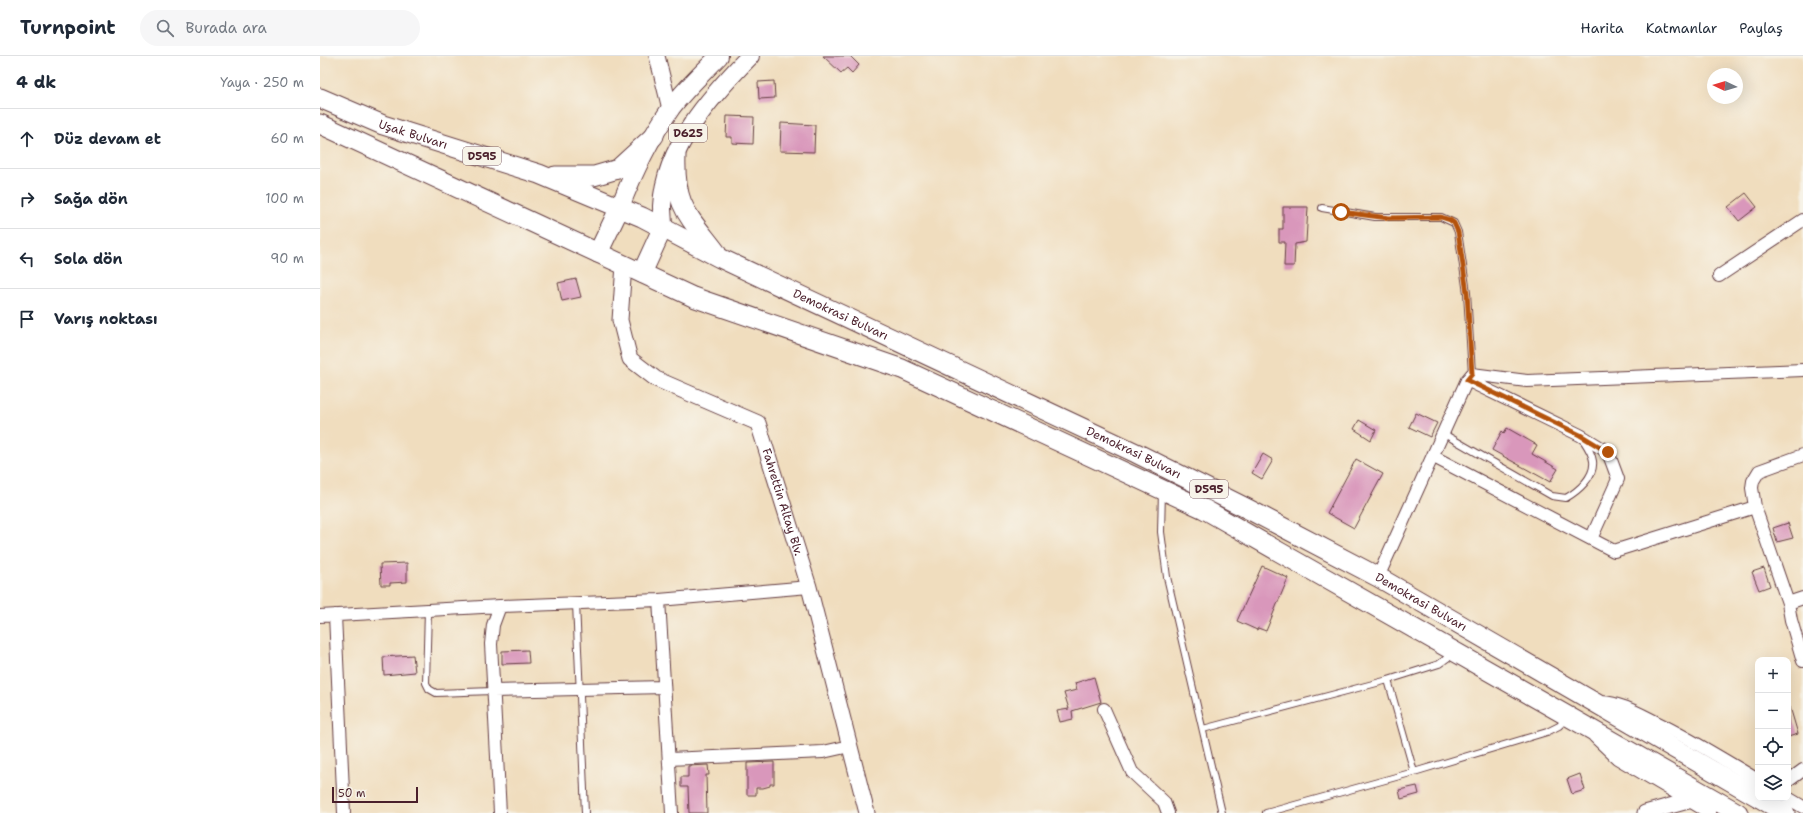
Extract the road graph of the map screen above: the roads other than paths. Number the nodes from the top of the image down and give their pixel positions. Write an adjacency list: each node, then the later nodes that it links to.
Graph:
1 (657, 56): 5 (street)
2 (719, 56): 5 (main road, D625)
3 (750, 56): 8 (main road, D625)
4 (320, 98): 9 (highway, Uşak Bulvarı / D595)
5 (670, 109): 7 (main road, D625)
6 (320, 124): 15 (highway, Uşak Bulvarı / D595)
7 (654, 136): 9 (highway); 10 (main road, D625)
8 (676, 156): 14 (main road, D625); 16 (highway)
9 (538, 174): 10 (highway, Uşak Bulvarı / D595)
10 (620, 207): 12 (highway, Uşak Bulvarı / D595); 15 (highway)
11 (1322, 208): 21 (lane)
12 (642, 217): 14 (highway, Demokrasi Bulvarı / D595)
13 (1803, 220): 19 (street)
14 (663, 227): 16 (highway, Demokrasi Bulvarı / D595); 18 (highway)
15 (598, 253): 17 (highway, Uşak Bulvarı / D595)
16 (720, 258): 29 (highway, Demokrasi Bulvarı / D595)
17 (624, 265): 18 (highway, Demokrasi Bulvarı / D595); 30 (street, Fahrettin Altay Blv.)
18 (642, 274): 26 (highway, Demokrasi Bulvarı / D595)
19 (1719, 276)
20 (1803, 370): 21 (street)
21 (1470, 377): 22 (street); 23 (street)
22 (1444, 434): 23 (lane); 25 (street)
23 (1580, 435): 28 (street)
24 (1803, 455): 27 (street)
25 (1434, 457): 28 (street); 29 (street)
26 (1162, 490): 39 (highway, Demokrasi Bulvarı / D595); 49 (lane)
27 (1756, 507): 28 (street); 34 (street)
28 (1591, 539)
29 (1378, 577): 45 (highway, Demokrasi Bulvarı / D595)
30 (809, 587): 32 (street); 50 (street, Fahrettin Altay Blv.)
31 (1803, 598): 34 (street)
32 (659, 600): 33 (street); 42 (street)
33 (576, 603): 35 (street); 43 (lane)
34 (1788, 603): 40 (street)
35 (500, 606): 36 (street); 44 (street)
36 (428, 610): 37 (street); 44 (lane)
37 (335, 615): 38 (street); 61 (street)
38 (320, 616)
39 (1456, 652): 41 (lane); 47 (highway, Demokrasi Bulvarı / D595)
40 (1803, 660)
41 (1388, 680): 49 (lane); 53 (lane)
42 (664, 687): 43 (street); 51 (street)
43 (581, 689): 44 (street); 63 (lane)
44 (493, 691): 62 (street)
45 (1592, 702): 54 (street); 56 (highway, Demokrasi Bulvarı / D595)
46 (1104, 709): 66 (street)
47 (1568, 715): 48 (highway, Demokrasi Bulvarı / D595); 53 (lane)
48 (1587, 727): 58 (street); 71 (highway, Demokrasi Bulvarı / D595)
49 (1203, 729): 67 (lane)
50 (850, 746): 51 (street); 65 (street, Fahrettin Altay Blv.)
51 (669, 759): 64 (street)
52 (1803, 770): 55 (street)
53 (1414, 772): 68 (lane)
54 (1755, 778)
55 (1791, 779)
56 (1755, 796)
57 (1791, 800): 60 (street)
58 (1688, 801): 69 (street); 70 (street)
59 (1764, 801): 72 (highway, Demokrasi Bulvarı / D595)
60 (1803, 807)
61 (344, 813)
62 (500, 813)
63 (585, 813)
64 (672, 813)
65 (867, 813)
66 (1168, 813)
67 (1222, 813)
68 (1266, 813)
69 (1645, 813)
70 (1710, 813)
71 (1738, 813)
72 (1786, 813)

